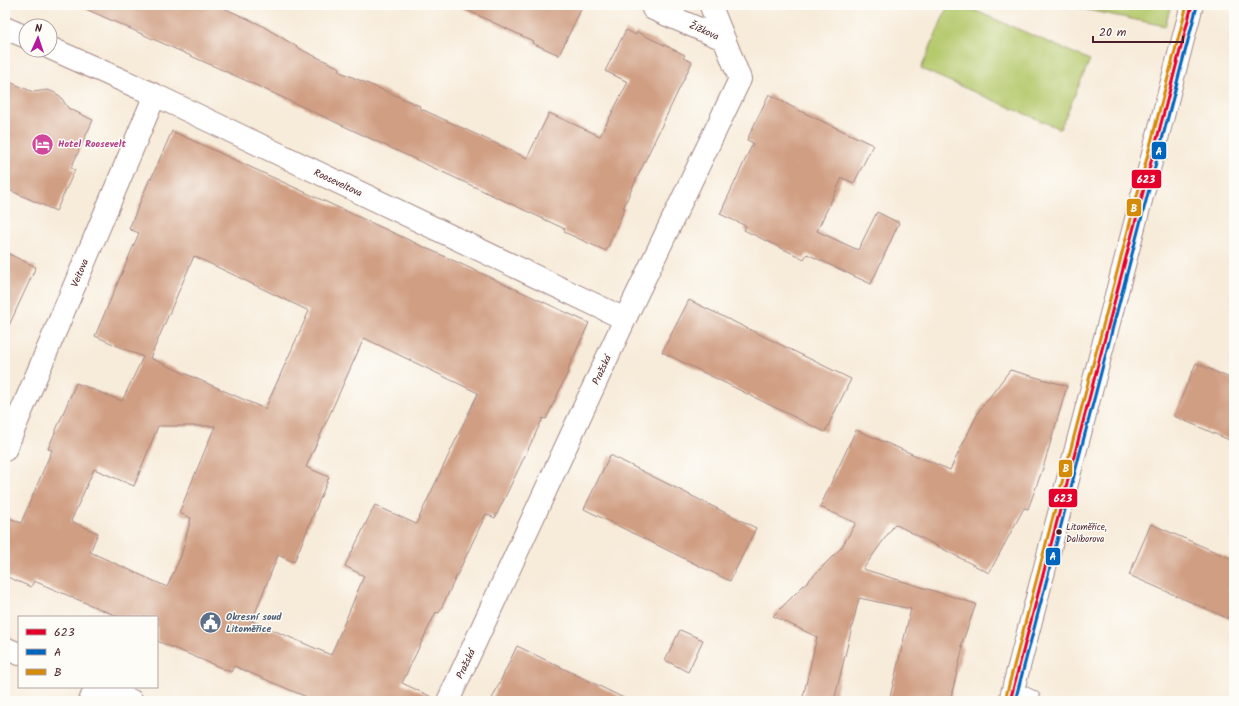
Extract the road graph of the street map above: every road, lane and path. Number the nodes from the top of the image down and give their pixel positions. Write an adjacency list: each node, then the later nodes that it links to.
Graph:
1 (654, 5): 6 (street, Žižkova)
2 (711, 5): 6 (street, Žižkova)
3 (1192, 5): 15 (street)
4 (5, 28): 5 (street)
5 (18, 34)
6 (724, 39): 9 (street, Pražská)
7 (58, 52): 8 (street, Rooseveltova)
8 (155, 95): 9 (street, Rooseveltova); 10 (street, Veitova)
9 (625, 319): 18 (street, Pražská)
10 (5, 450)
11 (5, 648): 12 (street)
12 (18, 654)
13 (96, 688): 16 (street)
14 (100, 688): 17 (street)
15 (1018, 698)
16 (90, 701)
17 (132, 701)
18 (448, 701)

